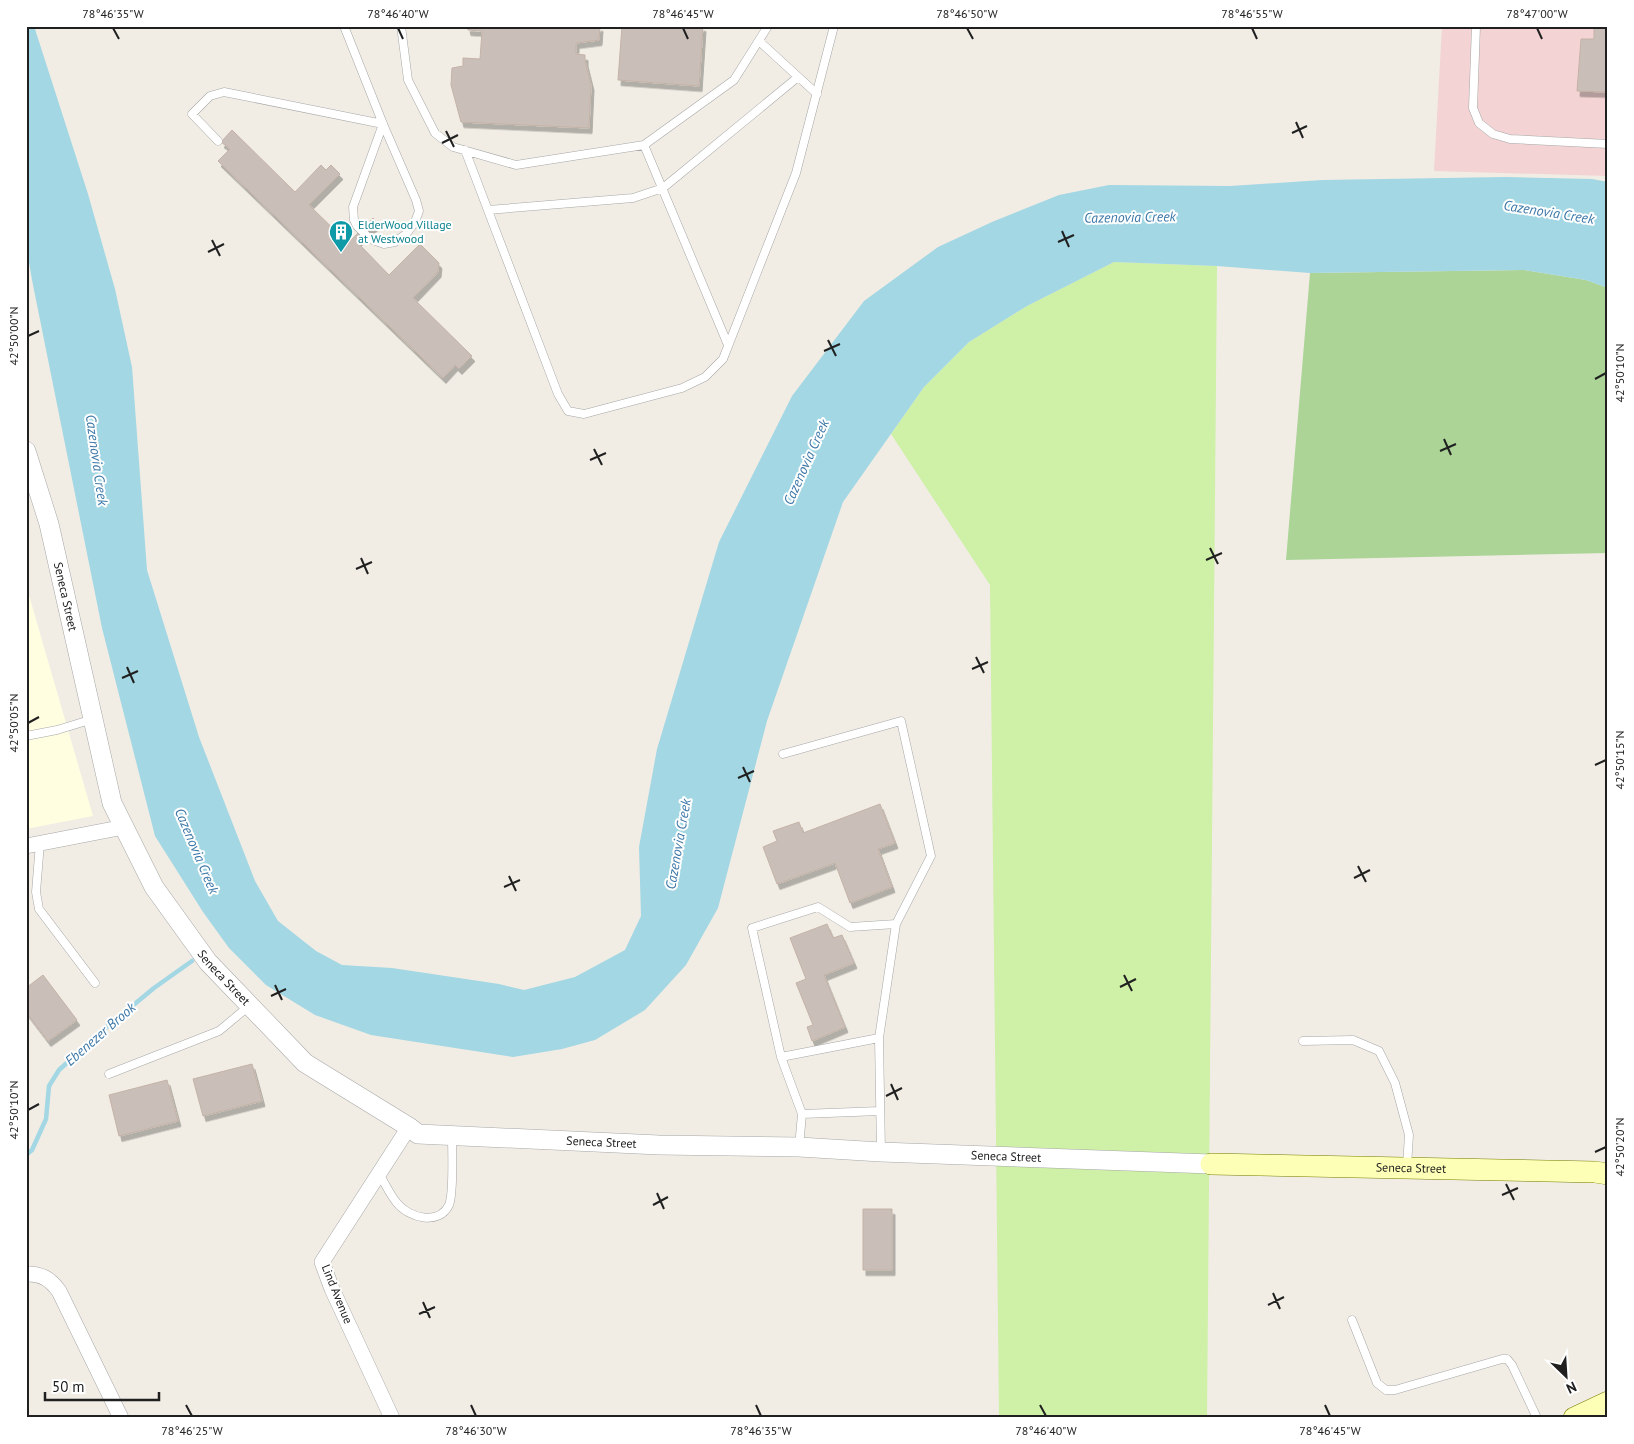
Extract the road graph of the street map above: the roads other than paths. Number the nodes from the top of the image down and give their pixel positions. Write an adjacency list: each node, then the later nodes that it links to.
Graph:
1 (344, 26): 9 (lane)
2 (401, 26): 13 (lane)
3 (768, 26): 6 (lane)
4 (834, 26): 8 (lane)
5 (1476, 26): 11 (lane)
6 (759, 41): 7 (lane); 12 (lane)
7 (798, 77): 8 (lane); 14 (lane)
8 (817, 94): 16 (lane)
9 (383, 124): 9 (lane); 10 (lane)
10 (218, 141)
11 (1608, 144)
12 (644, 145): 13 (lane); 14 (lane)
13 (465, 150): 15 (lane)
14 (663, 188): 15 (lane); 16 (lane)
15 (488, 210): 16 (lane)
16 (728, 345)
17 (26, 451): 18 (street, Seneca Street)
18 (93, 719): 19 (lane); 21 (street, Seneca Street)
19 (26, 736)
20 (783, 754): 23 (lane)
21 (124, 827): 22 (street); 25 (street, Seneca Street)
22 (33, 844): 24 (lane)
23 (896, 924): 26 (lane); 28 (lane)
24 (95, 983)
25 (249, 1006): 29 (lane); 32 (street, Seneca Street)
26 (880, 1038): 28 (lane); 30 (lane)
27 (1303, 1040): 37 (lane)
28 (781, 1057): 31 (lane)
29 (109, 1074)
30 (880, 1111): 31 (lane); 35 (lane)
31 (802, 1114): 34 (lane)
32 (408, 1126): 33 (street, Seneca Street); 38 (street, Lind Avenue)
33 (452, 1136): 34 (street, Seneca Street); 38 (lane)
34 (799, 1147): 35 (street, Seneca Street)
35 (881, 1152): 36 (street, Seneca Street)
36 (1211, 1164): 37 (main road, Seneca Street)
37 (1406, 1168): 39 (main road, Seneca Street)
38 (378, 1173): 44 (street, Lind Avenue)
39 (1608, 1174)
40 (26, 1274): 43 (street)
41 (1352, 1320): 45 (lane)
42 (1608, 1402): 46 (main road)
43 (120, 1418)
44 (392, 1418)
45 (1537, 1418)
46 (1574, 1418)

